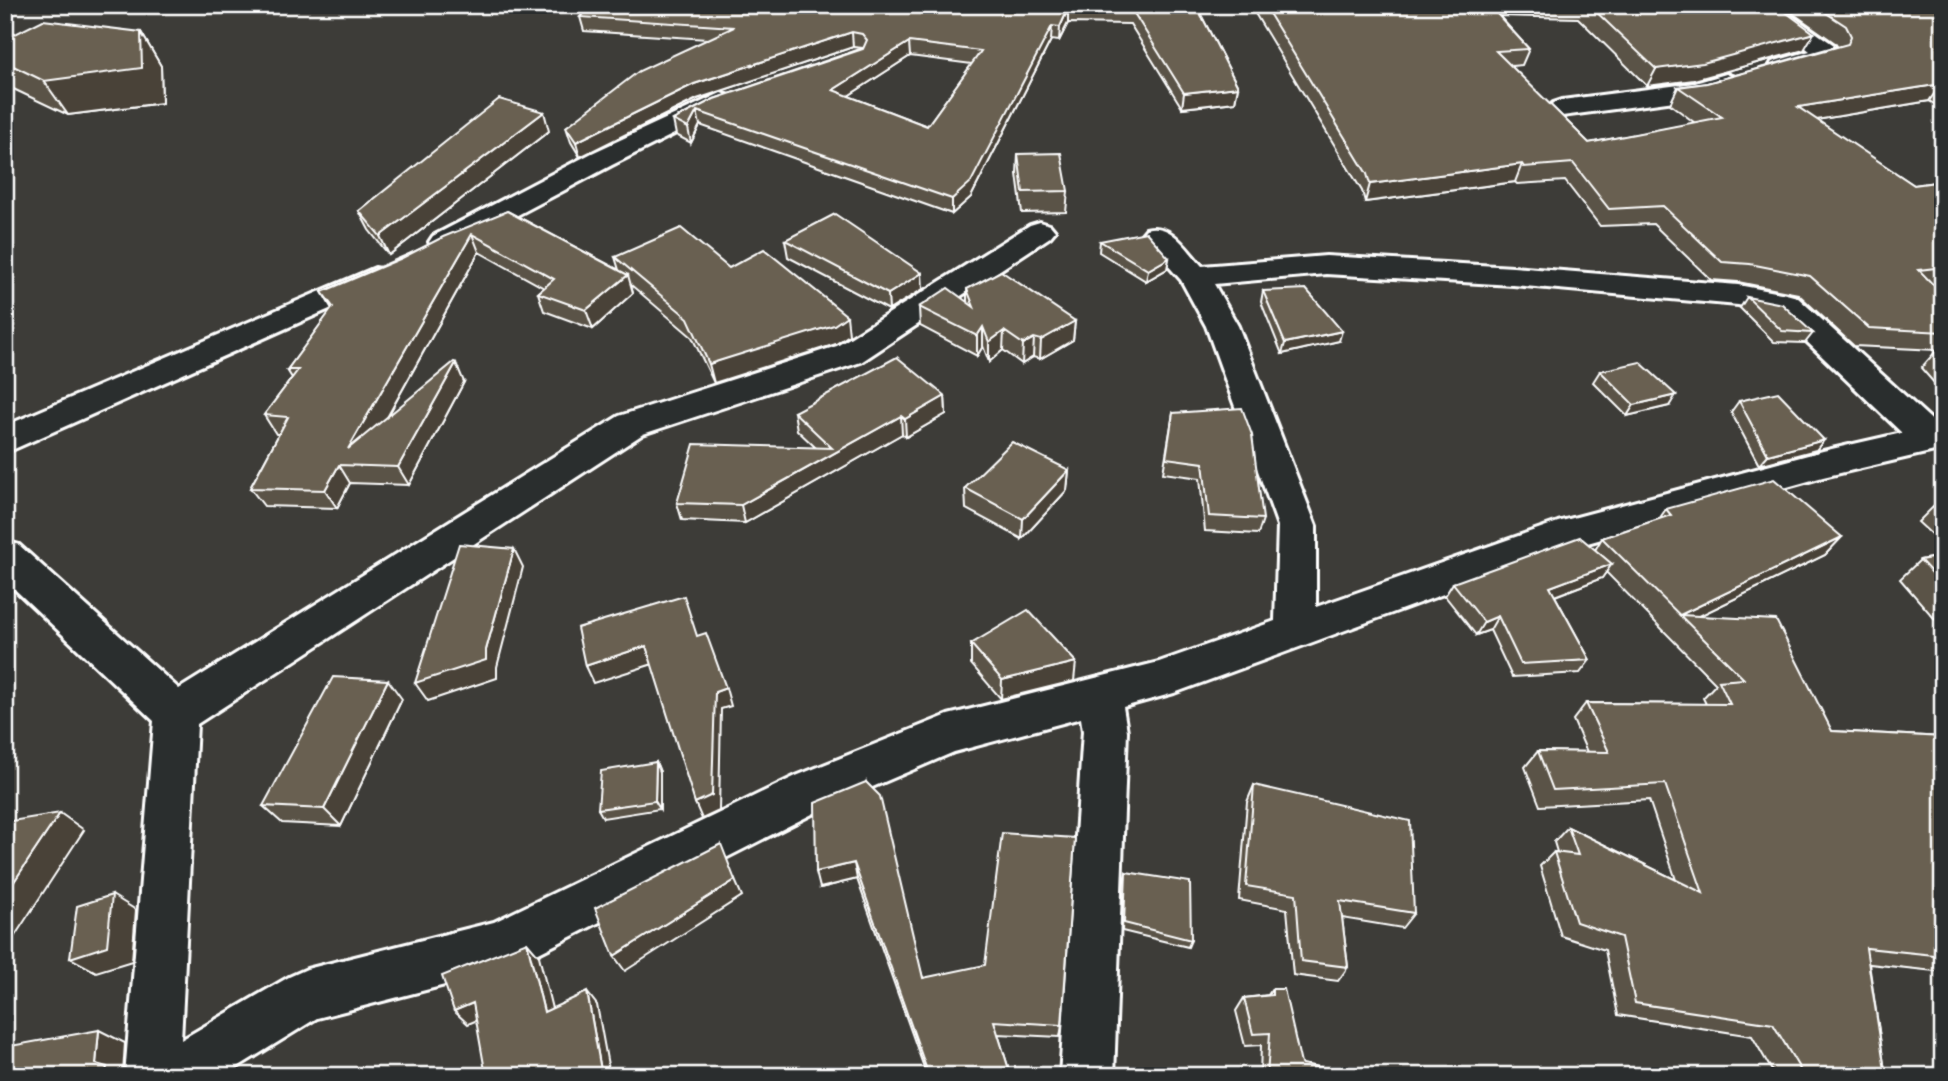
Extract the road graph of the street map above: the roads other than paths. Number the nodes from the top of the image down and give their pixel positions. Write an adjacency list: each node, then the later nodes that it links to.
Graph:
1 (1760, 5): 3 (street)
2 (743, 94): 8 (street)
3 (1562, 108)
4 (1040, 231): 12 (street)
5 (1156, 235): 6 (street)
6 (1194, 275): 7 (street); 10 (street)
7 (1936, 437): 10 (street)
8 (5, 440)
9 (5, 556): 12 (street)
10 (1295, 630): 11 (street)
11 (1100, 695): 14 (street); 15 (street)
12 (176, 714): 13 (street)
13 (152, 1076)
14 (172, 1076)
15 (1087, 1076)

